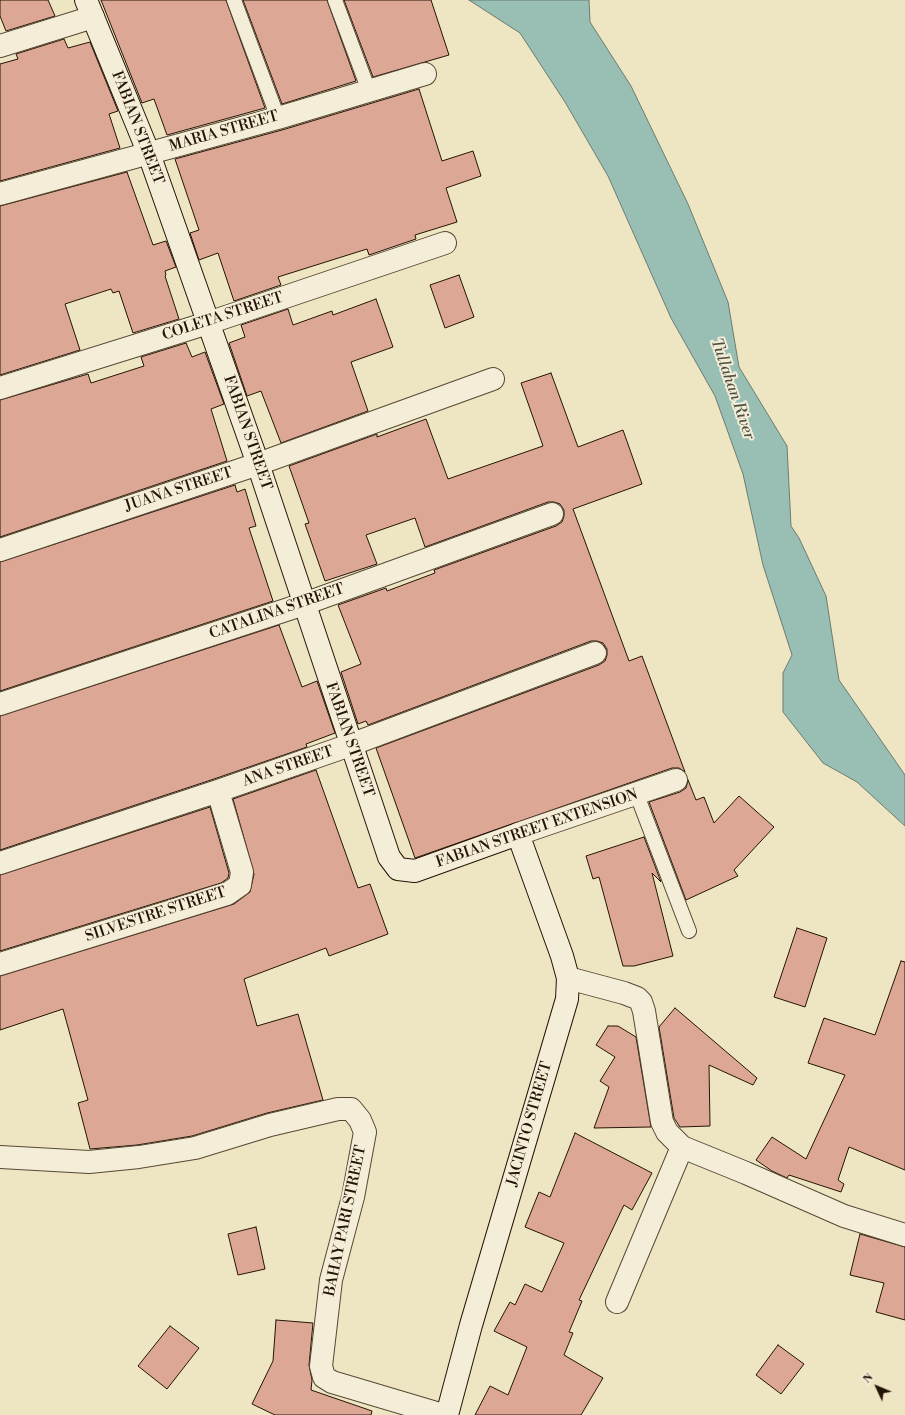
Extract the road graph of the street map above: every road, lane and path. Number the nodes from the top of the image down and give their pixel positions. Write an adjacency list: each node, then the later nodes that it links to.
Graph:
1 (234, 0): 7 (lane)
2 (336, 0): 6 (lane)
3 (90, 8): 4 (street); 8 (street, FABIAN STREET)
4 (0, 46)
5 (425, 74): 6 (street, MARIA STREET)
6 (369, 91): 7 (street, MARIA STREET)
7 (278, 118): 8 (street, MARIA STREET)
8 (149, 154): 9 (street, MARIA STREET); 11 (street, FABIAN STREET)
9 (0, 194)
10 (445, 243): 11 (street, COLETA STREET)
11 (208, 323): 13 (street, COLETA STREET); 14 (street, FABIAN STREET)
12 (493, 379): 14 (street, JUANA STREET)
13 (0, 388)
14 (258, 464): 16 (street, JUANA STREET); 17 (street, FABIAN STREET)
15 (552, 514): 17 (street, CATALINA STREET)
16 (0, 550)
17 (304, 604): 19 (street, CATALINA STREET); 20 (street, FABIAN STREET)
18 (595, 652): 20 (street, ANA STREET)
19 (0, 704)
20 (350, 745): 22 (street, ANA STREET); 26 (street, FABIAN STREET)
21 (676, 780): 23 (street, FABIAN STREET EXTENSION)
22 (218, 791): 25 (street, ANA STREET); 28 (street, SILVESTRE STREET)
23 (637, 795): 24 (street, FABIAN STREET EXTENSION); 27 (lane)
24 (518, 834): 26 (street, FABIAN STREET EXTENSION); 29 (street, JACINTO STREET)
25 (0, 863)
26 (398, 868)
27 (689, 931)
28 (0, 964)
29 (568, 978): 30 (street); 35 (street, JACINTO STREET)
30 (682, 1147): 32 (street); 33 (street)
31 (0, 1157): 34 (street, BAHAY PARI STREET)
32 (905, 1234)
33 (617, 1302)
34 (443, 1415)
35 (447, 1415)

